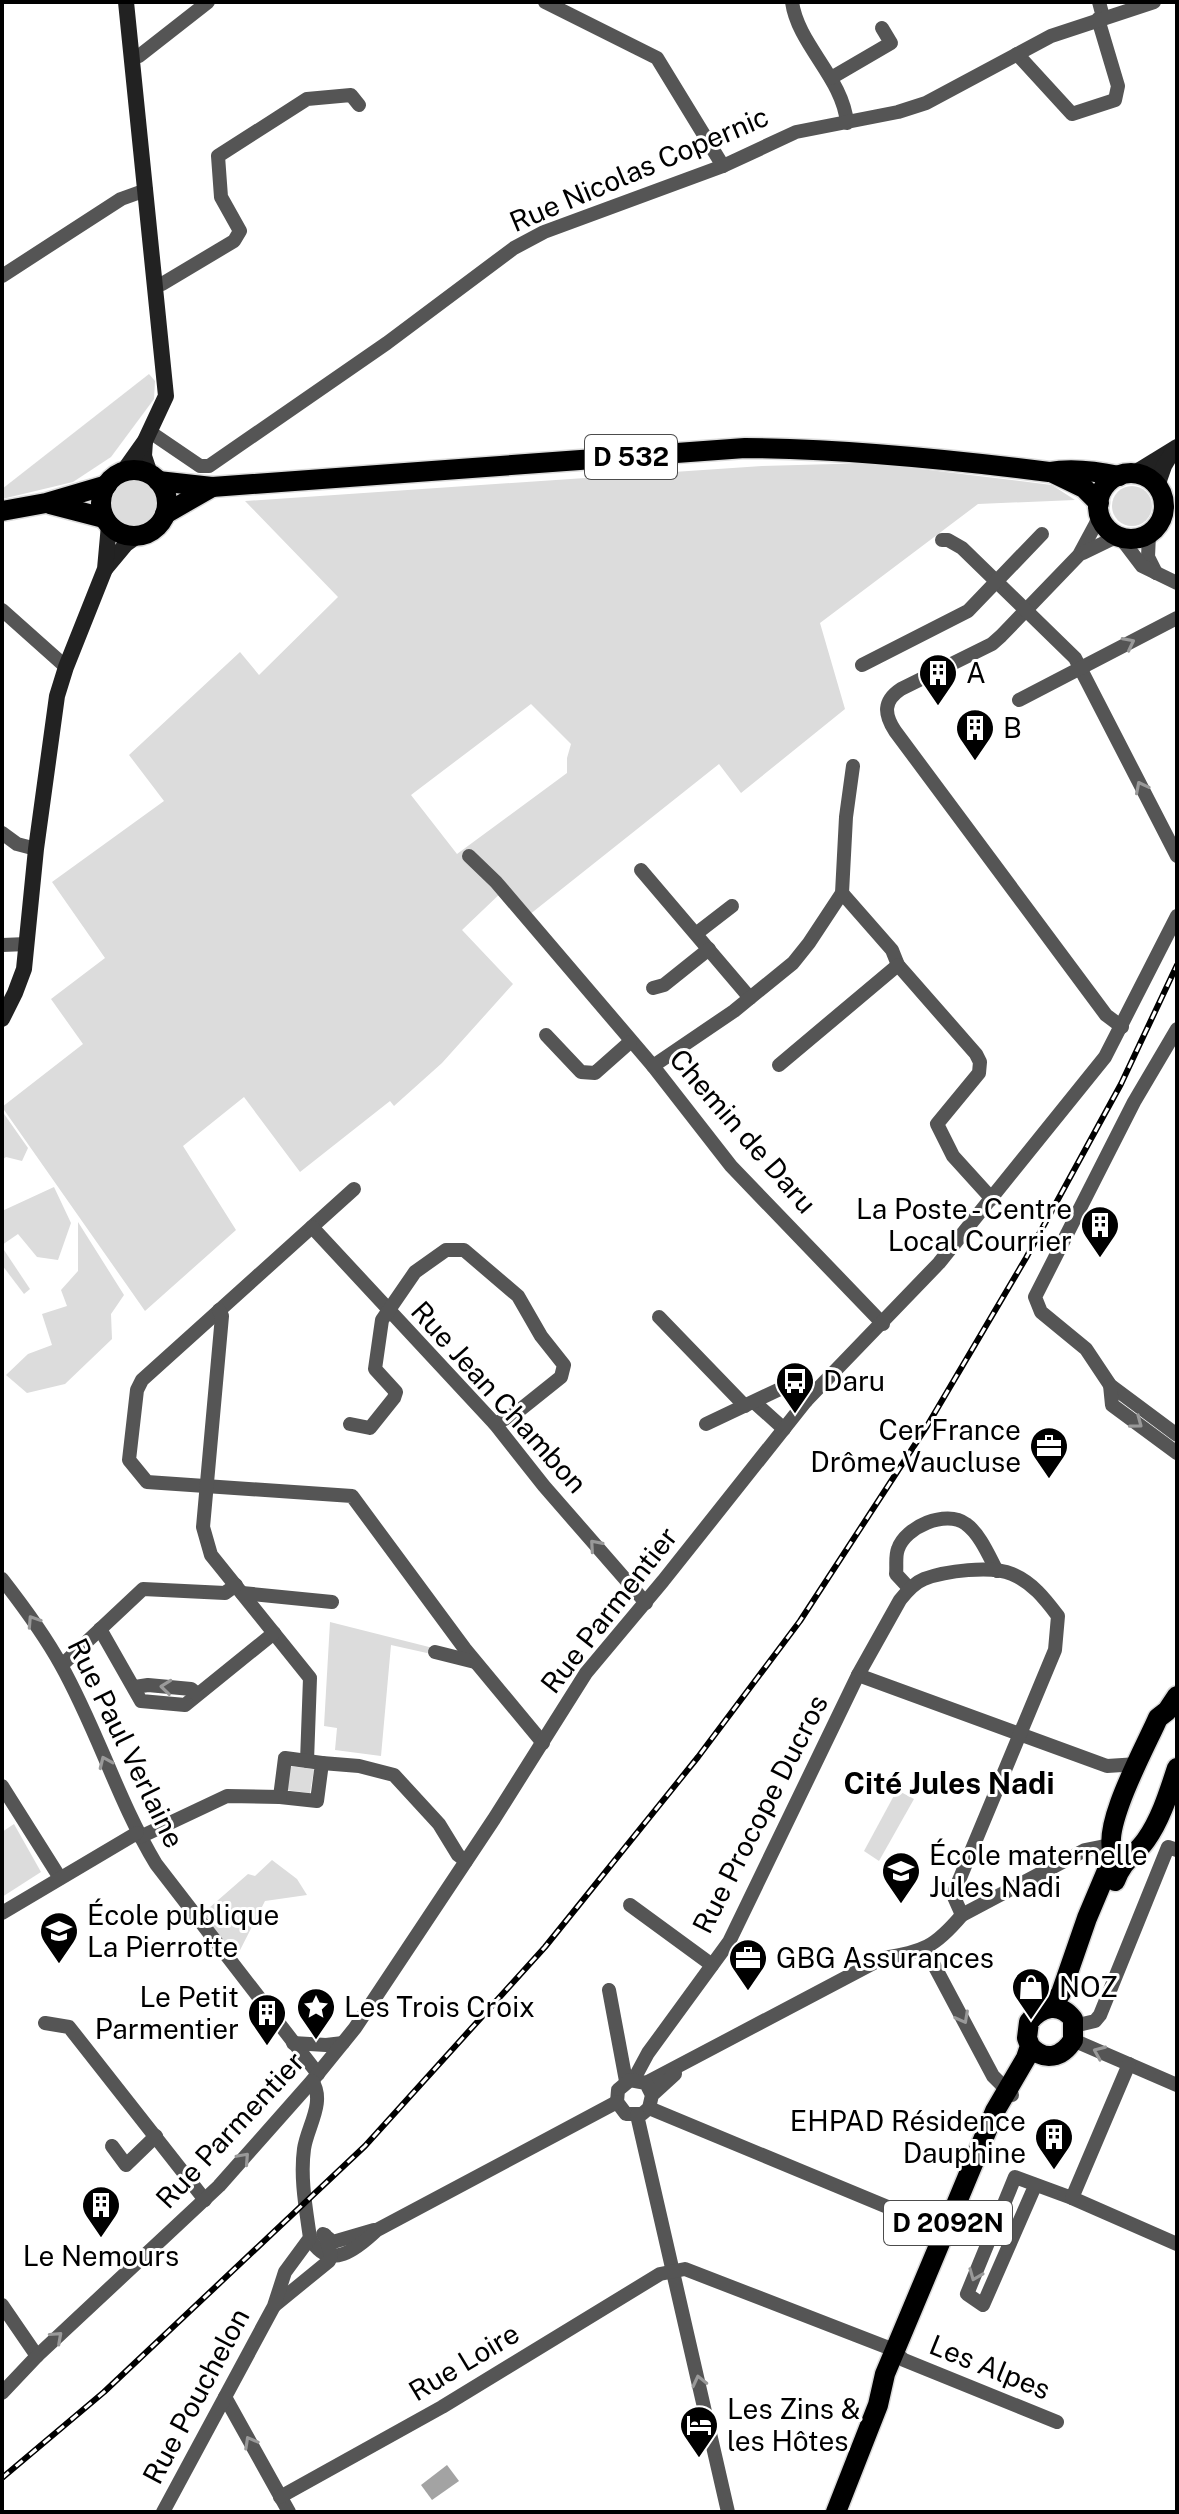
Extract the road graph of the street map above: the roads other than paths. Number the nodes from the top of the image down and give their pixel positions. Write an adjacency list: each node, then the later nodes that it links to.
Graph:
1 (126, 2): 10 (street)
2 (208, 2): 10 (street)
3 (545, 2): 14 (street)
4 (792, 2): 11 (street)
5 (1099, 2): 7 (street)
6 (1154, 2): 7 (street, Rue Nicolas Copernic)
7 (1100, 18): 9 (street, Rue Nicolas Copernic); 9 (street)
8 (882, 28): 11 (street)
9 (1017, 54): 13 (street, Rue Nicolas Copernic)
10 (132, 58): 15 (street)
11 (831, 78): 13 (street)
12 (359, 105): 17 (street)
13 (847, 123): 14 (street, Rue Nicolas Copernic)
14 (723, 166): 18 (street, Rue Nicolas Copernic)
15 (146, 190): 16 (street); 17 (street)
16 (2, 276)
17 (156, 284): 18 (street)
18 (147, 437): 20 (street); 23 (street)
19 (1175, 449): 22 (street); 26 (street)
20 (123, 472): 23 (main road); 24 (main road)
21 (1049, 472): 22 (main road, D 532); 25 (main road, D 532); 28 (main road, D 532)
22 (1126, 475): 26 (main road); 28 (main road)
23 (154, 478): 25 (main road, D 532); 30 (main road)
24 (107, 485): 27 (main road); 31 (main road)
25 (212, 487): 30 (main road, D 532)
26 (1165, 495): 32 (main road)
27 (46, 503): 29 (main road); 31 (main road)
28 (1100, 510): 35 (main road); 37 (street)
29 (2, 511)
30 (165, 514): 34 (main road)
31 (107, 522): 34 (main road); 38 (street)
32 (1162, 528): 35 (main road); 39 (street)
33 (1042, 534): 40 (street)
34 (137, 536): 38 (street)
35 (1119, 537): 37 (street); 39 (street)
36 (942, 540): 40 (street)
37 (1079, 555): 43 (street)
38 (105, 569): 46 (street)
39 (1157, 573): 41 (street)
40 (996, 582): 43 (street); 45 (street)
41 (1177, 583)
42 (2, 610): 46 (street)
43 (1026, 611): 47 (street); 66 (street)
44 (1177, 618): 47 (street, one-way to 44)
45 (862, 665)
46 (66, 667): 51 (street)
47 (1081, 668): 48 (street); 53 (street, one-way to 47)
48 (1019, 700)
49 (853, 766): 55 (street)
50 (2, 833): 51 (street)
51 (36, 849): 59 (street)
52 (469, 856): 69 (street, Chemin de Daru)
53 (1177, 856)
54 (641, 870): 58 (street)
55 (842, 893): 62 (street); 64 (street)
56 (732, 906): 58 (street)
57 (1177, 916): 66 (street, Rue Parmentier)
58 (697, 933): 61 (street)
59 (27, 944): 60 (street); 65 (street)
60 (2, 945)
61 (709, 949): 63 (street); 64 (street)
62 (898, 965): 70 (street); 73 (street)
63 (653, 988)
64 (750, 998): 71 (street)
65 (2, 1019)
66 (1122, 1027): 73 (street, Rue Parmentier)
67 (1177, 1029): 79 (street)
68 (546, 1035): 69 (street, Chemin de Daru)
69 (630, 1042): 71 (street, Chemin de Daru)
70 (779, 1065)
71 (653, 1066): 78 (street, Chemin de Daru)
72 (354, 1189): 74 (street)
73 (992, 1199): 78 (street, Rue Parmentier)
74 (312, 1227): 75 (street); 76 (street, Rue Jean Chambon)
75 (219, 1310): 88 (street); 88 (street)
76 (388, 1311): 82 (street); 83 (street, Rue Jean Chambon); 83 (street)
77 (659, 1317): 81 (street)
78 (883, 1324): 80 (street, Rue Parmentier)
79 (1110, 1385): 86 (street); 87 (street, one-way to 87)
80 (806, 1401): 81 (street); 85 (street, Rue Parmentier)
81 (749, 1404): 84 (street); 85 (street)
82 (350, 1424)
83 (495, 1424): 94 (street, Rue Jean Chambon, one-way to 83)
84 (706, 1424)
85 (784, 1429): 94 (street, Rue Parmentier)
86 (1177, 1435)
87 (1177, 1453)
88 (207, 1486): 92 (street); 98 (street)
89 (997, 1571): 91 (street); 91 (street); 102 (street)
90 (2, 1579): 99 (street, Rue Paul Verlaine, one-way to 90)
91 (909, 1588): 100 (street, Rue Procope Ducros)
92 (239, 1589): 93 (street); 95 (street); 96 (street)
93 (332, 1602)
94 (646, 1603): 103 (street, Rue Parmentier)
95 (100, 1629): 96 (street); 99 (street)
96 (274, 1633): 104 (street)
97 (435, 1652): 98 (street)
98 (475, 1662): 103 (street)
99 (62, 1665): 111 (street, Rue Paul Verlaine, one-way to 99)
100 (858, 1675): 102 (street); 120 (street, Rue Procope Ducros)
101 (1174, 1707): 105 (main road)
102 (1019, 1734): 106 (street); 118 (street)
103 (543, 1743): 114 (street, Rue Parmentier)
104 (315, 1762): 110 (street); 110 (street); 114 (street)
105 (1138, 1764): 106 (street); 109 (main road)
106 (1107, 1766): 109 (street)
107 (1177, 1768): 112 (main road)
108 (2, 1786): 115 (street)
109 (1127, 1787): 112 (main road)
110 (280, 1797): 111 (street)
111 (138, 1835): 115 (street); 124 (street, Rue Paul Verlaine)
112 (1113, 1850): 118 (street); 122 (main road)
113 (1177, 1850): 122 (street)
114 (466, 1861): 125 (street, Rue Parmentier)
115 (60, 1878): 117 (street)
116 (630, 1905): 120 (street)
117 (2, 1913)
118 (962, 1915): 119 (street)
119 (926, 1950): 128 (street); 133 (street, one-way to 133)
120 (712, 1965): 127 (street, Rue Procope Ducros)
121 (609, 1990): 134 (street)
122 (1066, 2022): 126 (main road); 126 (main road); 129 (street, one-way to 122)
123 (45, 2023): 138 (street)
124 (293, 2043): 125 (street); 131 (street, Rue Paul Verlaine)
125 (343, 2043): 131 (street, Rue Parmentier)
126 (1038, 2051): 133 (main road, D 2092N)
127 (648, 2053): 130 (street); 134 (street, Rue Procope Ducros)
128 (687, 2063): 130 (street); 134 (street)
129 (1129, 2064): 132 (street); 141 (street)
130 (666, 2073): 134 (street)
131 (315, 2078): 135 (street, Rue Parmentier); 137 (street)
132 (1177, 2085)
133 (1009, 2093): 143 (main road, D 2092N)
134 (641, 2094): 136 (street, Rue Procope Ducros); 136 (street); 143 (street); 146 (street)
135 (299, 2097): 137 (street); 142 (street, Rue Parmentier, one-way to 135)
136 (617, 2102): 144 (street)
137 (313, 2119): 144 (street)
138 (156, 2136): 139 (street); 142 (street)
139 (112, 2146)
140 (1035, 2186): 140 (street, one-way to 140); 141 (street)
141 (1072, 2198): 145 (street)
142 (205, 2200): 150 (street, Rue Parmentier, one-way to 142)
143 (950, 2233): 149 (main road, D 2092N)
144 (324, 2244): 148 (street); 148 (street)
145 (1177, 2244)
146 (674, 2270): 149 (street, Les Alpes); 154 (street, Rue Loire); 157 (street, one-way to 146)
147 (2, 2305): 150 (street)
148 (274, 2306): 152 (street, Rue Pouchelon)
149 (900, 2355): 153 (street, Les Alpes); 158 (main road, D 2092N)
150 (37, 2356): 151 (street, Rue Parmentier)
151 (2, 2393)
152 (225, 2397): 154 (street, one-way to 152); 155 (street, Rue Pouchelon)
153 (1057, 2422)
154 (280, 2497): 156 (street)
155 (163, 2512)
156 (289, 2512)
157 (728, 2512)
158 (836, 2512)

